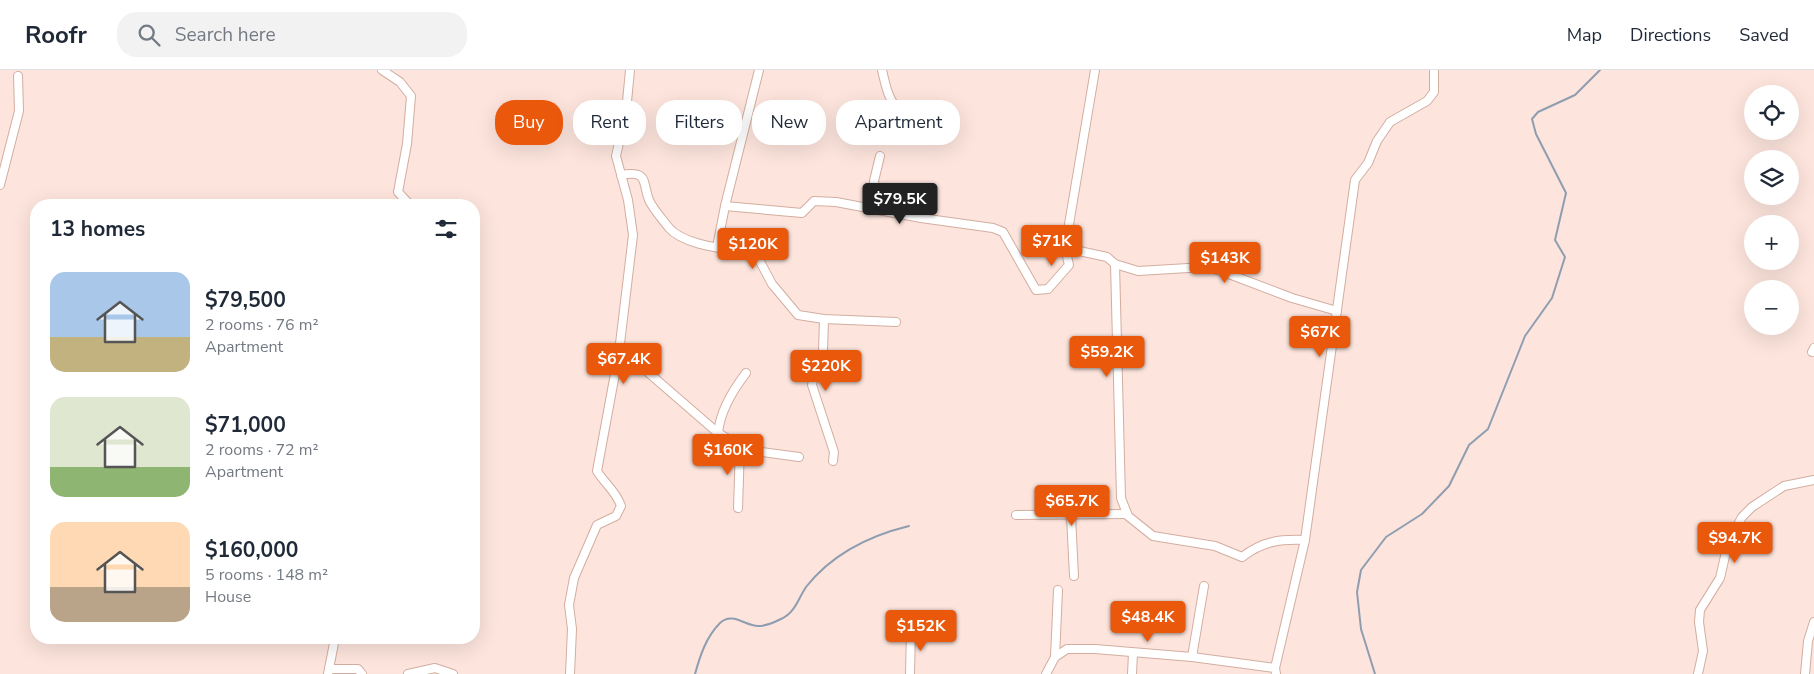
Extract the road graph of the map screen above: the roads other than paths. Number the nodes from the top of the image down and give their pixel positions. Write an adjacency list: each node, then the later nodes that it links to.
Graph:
1 (382, 70): 12 (street)
2 (630, 70): 10 (street)
3 (759, 70): 13 (street)
4 (882, 70): 8 (street)
5 (1095, 70): 16 (street)
6 (1434, 70): 18 (street)
7 (18, 76): 11 (street)
8 (890, 100)
9 (880, 156): 14 (street)
10 (621, 175): 15 (street); 21 (street)
11 (0, 185)
12 (404, 199)
13 (724, 206): 14 (street); 15 (street)
14 (875, 210): 16 (street)
15 (717, 247): 19 (street)
16 (1065, 248): 17 (street)
17 (1115, 264): 18 (street); 29 (street)
18 (1337, 311): 32 (street)
19 (824, 319): 20 (street); 26 (street)
20 (896, 322)
21 (619, 352): 23 (street); 47 (street)
22 (746, 373): 23 (street)
23 (718, 433): 24 (street)
24 (740, 446): 25 (street); 28 (street)
25 (799, 457)
26 (832, 461)
27 (1814, 480): 51 (street)
28 (738, 508)
29 (1127, 514): 31 (street); 32 (street)
30 (1016, 515): 31 (street)
31 (1071, 516): 33 (street)
32 (1305, 540): 43 (street)
33 (1074, 576)
34 (1204, 586): 41 (street)
35 (1058, 590): 40 (street)
36 (1814, 622): 52 (street)
37 (911, 629): 48 (street)
38 (334, 644): 42 (street)
39 (1133, 654): 40 (street); 41 (street); 50 (street)
40 (1054, 657): 49 (street)
41 (1192, 657): 43 (street)
42 (328, 671): 44 (street)
43 (1276, 671)
44 (362, 674)
45 (408, 674): 46 (street)
46 (453, 674)
47 (570, 674)
48 (910, 674)
49 (1046, 674)
50 (1132, 674)
51 (1698, 674)
52 (1805, 674)

